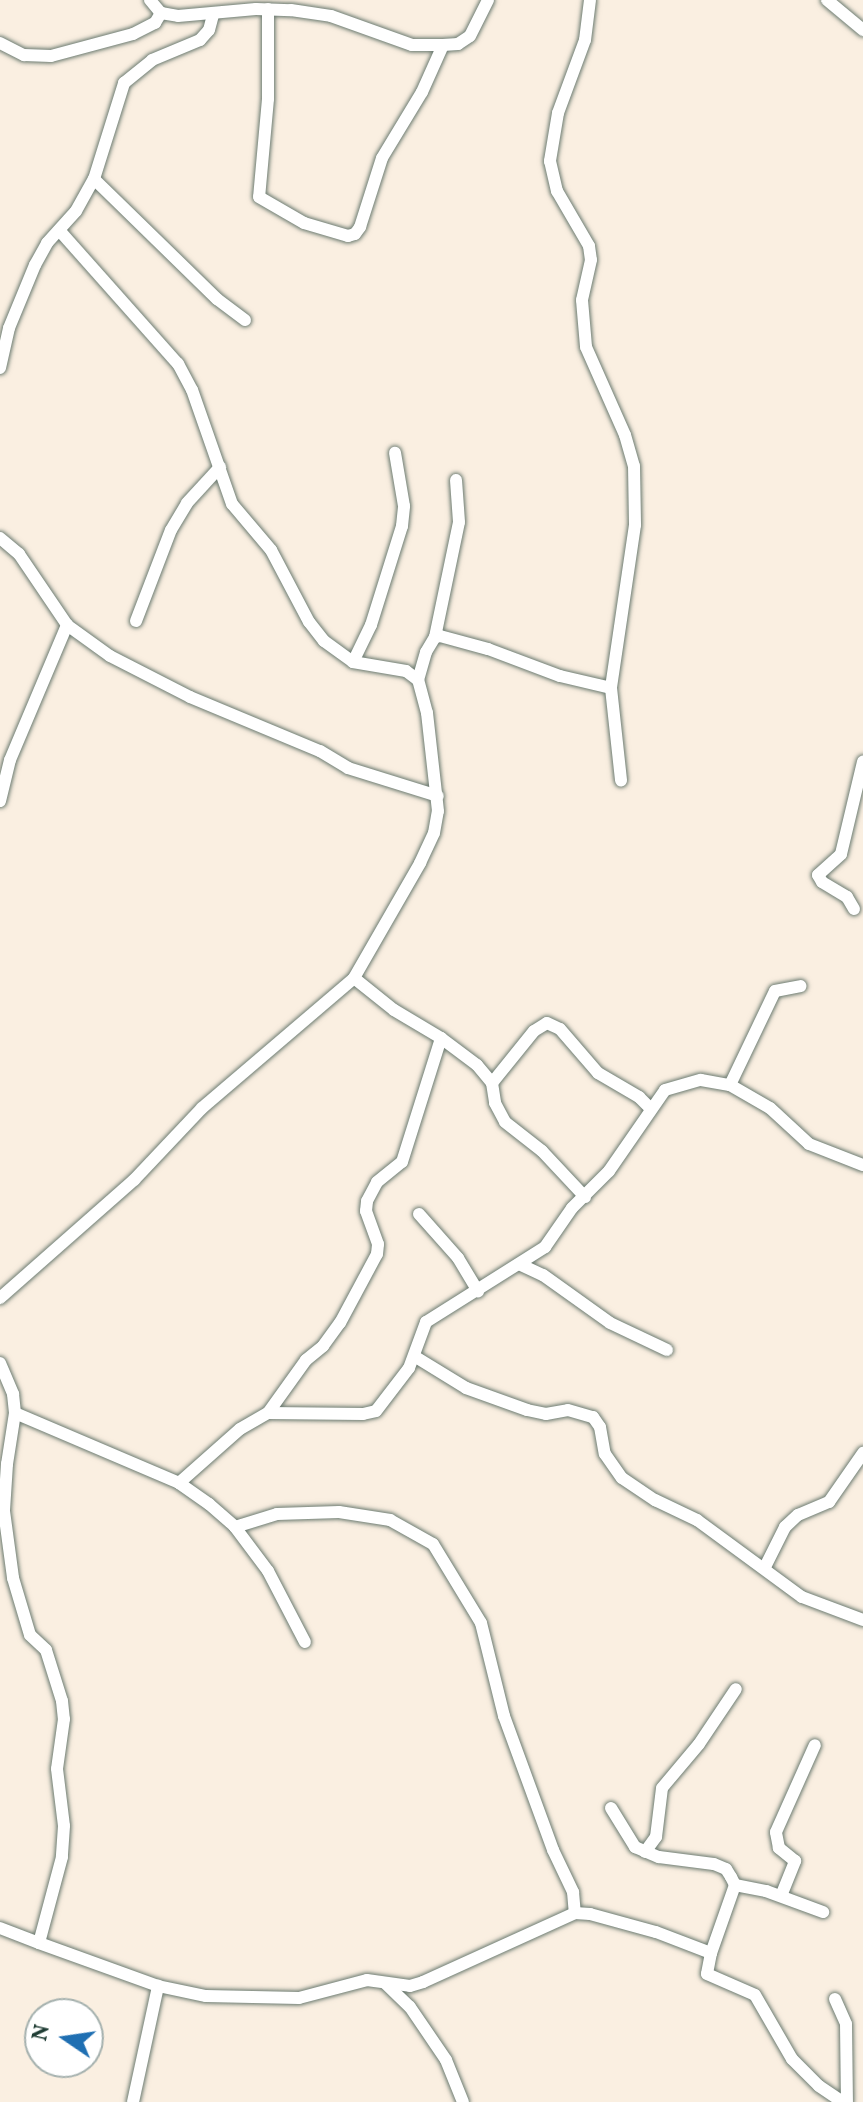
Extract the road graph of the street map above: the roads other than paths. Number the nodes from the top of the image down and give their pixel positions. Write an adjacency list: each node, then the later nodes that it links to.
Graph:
1 (150, 0): 7 (street)
2 (488, 0): 11 (street)
3 (590, 0): 25 (street)
4 (827, 0): 9 (street)
5 (293, 5): 6 (street); 11 (street)
6 (268, 9): 8 (street); 11 (street)
7 (161, 13): 8 (street); 10 (street)
8 (213, 15): 12 (street)
9 (863, 30)
10 (0, 43)
11 (443, 45)
12 (94, 179): 13 (street); 14 (street)
13 (59, 230): 15 (street); 17 (street)
14 (245, 320)
15 (0, 368)
16 (395, 453): 23 (street)
17 (220, 467): 20 (street); 23 (street)
18 (456, 480): 22 (street)
19 (0, 538): 21 (street)
20 (136, 621)
21 (67, 625): 26 (street); 29 (street)
22 (435, 637): 24 (street); 25 (street)
23 (353, 662): 24 (street)
24 (418, 680): 29 (street)
25 (611, 688): 28 (street)
26 (5, 758): 30 (street)
27 (863, 762): 31 (street)
28 (621, 780)
29 (438, 796): 32 (street)
30 (0, 801)
31 (854, 909)
32 (354, 978): 34 (street); 43 (street)
33 (801, 986): 36 (street)
34 (441, 1038): 35 (street); 48 (street)
35 (492, 1083): 37 (street); 39 (street)
36 (730, 1085): 37 (street); 38 (street)
37 (651, 1109): 39 (street)
38 (863, 1165)
39 (585, 1197): 41 (street)
40 (419, 1214): 42 (street)
41 (519, 1264): 42 (street); 44 (street)
42 (478, 1291): 45 (street)
43 (0, 1298)
44 (667, 1350)
45 (414, 1356): 48 (street); 53 (street)
46 (0, 1363): 47 (street)
47 (15, 1413): 50 (street); 52 (street)
48 (268, 1413): 50 (street)
49 (863, 1453): 53 (street)
50 (179, 1483): 51 (street)
51 (235, 1527): 55 (street); 63 (street)
52 (5, 1555): 65 (street)
53 (765, 1567): 54 (street)
54 (863, 1620)
55 (305, 1642)
56 (736, 1689): 59 (street)
57 (815, 1745): 61 (street)
58 (611, 1808): 59 (street)
59 (645, 1852): 60 (street)
60 (735, 1885): 61 (street); 66 (street)
61 (781, 1896): 62 (street)
62 (823, 1912)
63 (575, 1913): 66 (street); 67 (street)
64 (0, 1928): 65 (street)
65 (39, 1943): 68 (street)
66 (711, 1953): 72 (street)
67 (386, 1984): 68 (street); 71 (street)
68 (158, 1986): 70 (street)
69 (835, 1999): 72 (street)
70 (133, 2102)
71 (463, 2102)
72 (845, 2102)

